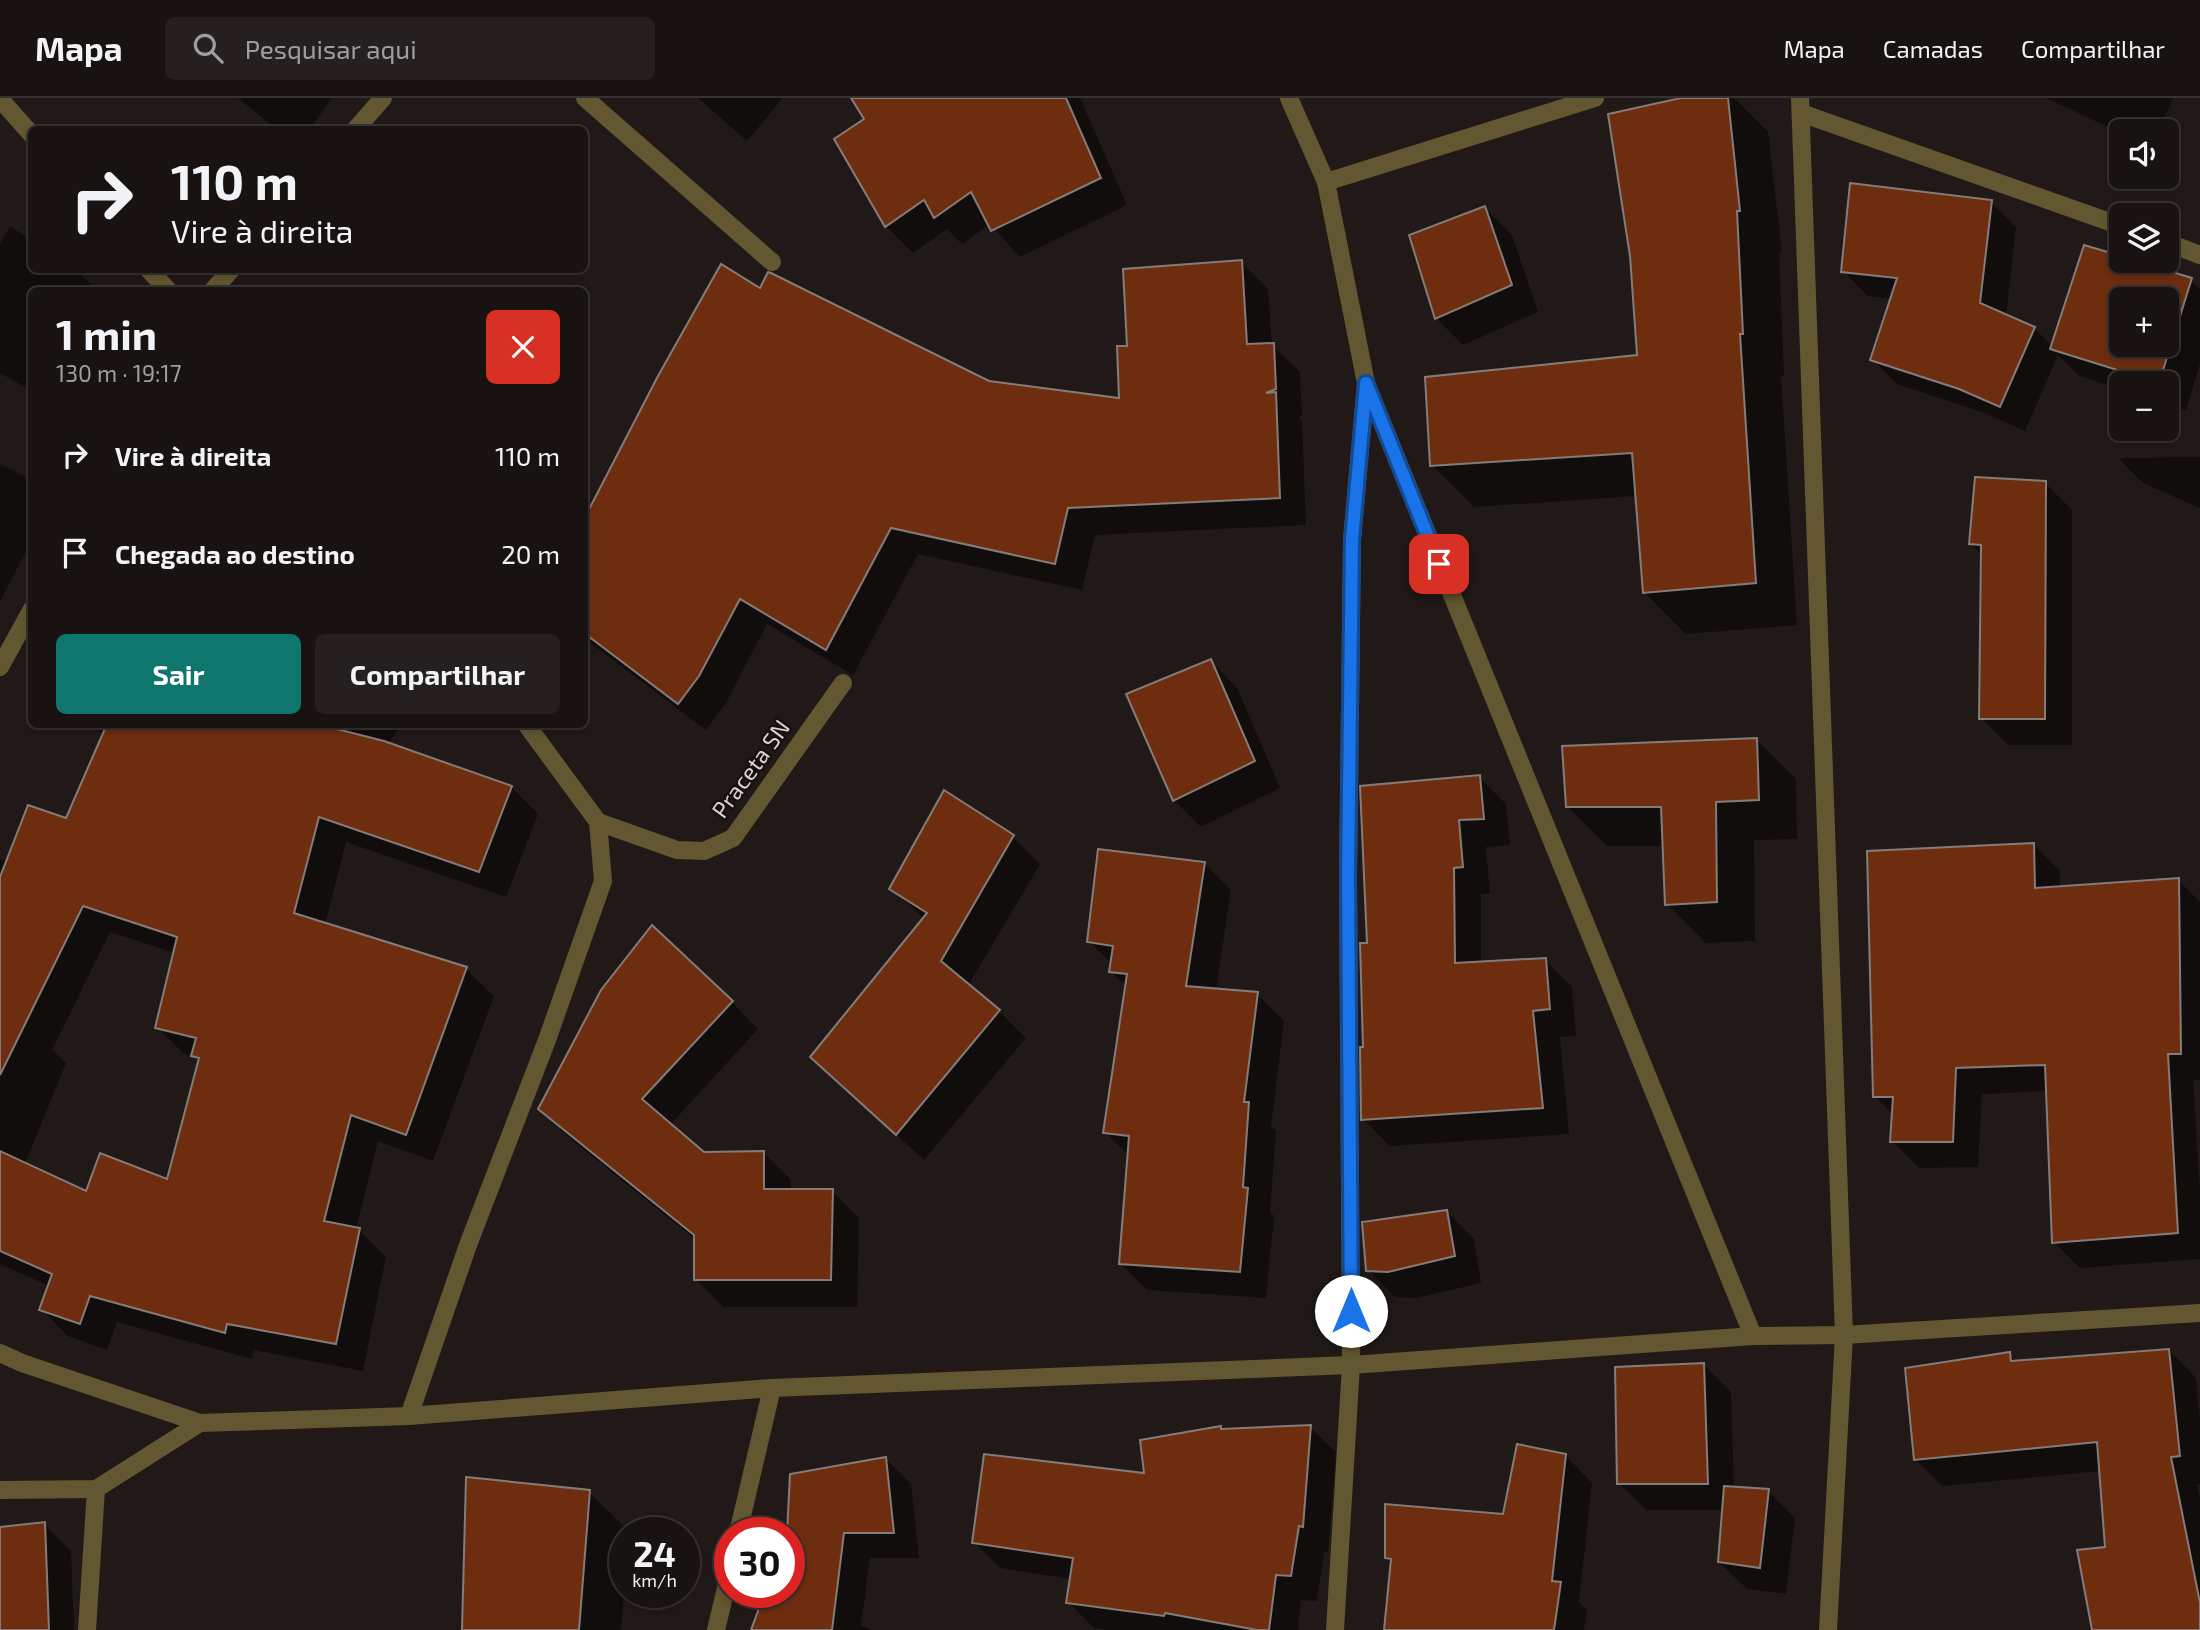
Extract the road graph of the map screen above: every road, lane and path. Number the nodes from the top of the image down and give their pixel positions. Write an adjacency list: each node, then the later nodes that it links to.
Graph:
1 (383, 98): 7 (street)
2 (585, 98): 13 (street)
3 (1289, 98): 9 (street)
4 (1595, 98): 9 (street)
5 (0, 99): 8 (street)
6 (1800, 106): 10 (street); 25 (street)
7 (358, 126)
8 (28, 130)
9 (1326, 182): 18 (street)
10 (2109, 222)
11 (2179, 247): 12 (street)
12 (2200, 255)
13 (772, 262)
14 (152, 273): 16 (street)
15 (228, 273): 17 (street)
16 (164, 287)
17 (216, 287)
18 (1366, 383): 26 (street); 28 (street)
19 (28, 615): 20 (street)
20 (0, 667)
21 (843, 683): 23 (street, Praceta SN)
22 (529, 728): 23 (street)
23 (598, 822): 30 (street)
24 (2200, 1313): 25 (street)
25 (1844, 1335): 26 (street); 39 (street)
26 (1753, 1336): 28 (street)
27 (0, 1353): 31 (street)
28 (1351, 1365): 29 (street); 38 (street)
29 (772, 1388): 30 (street); 34 (street)
30 (409, 1416): 31 (street)
31 (200, 1423): 32 (street)
32 (96, 1489): 33 (street); 36 (street)
33 (0, 1490)
34 (742, 1517)
35 (721, 1608): 37 (street)
36 (86, 1630)
37 (716, 1630)
38 (1335, 1630)
39 (1828, 1630)

